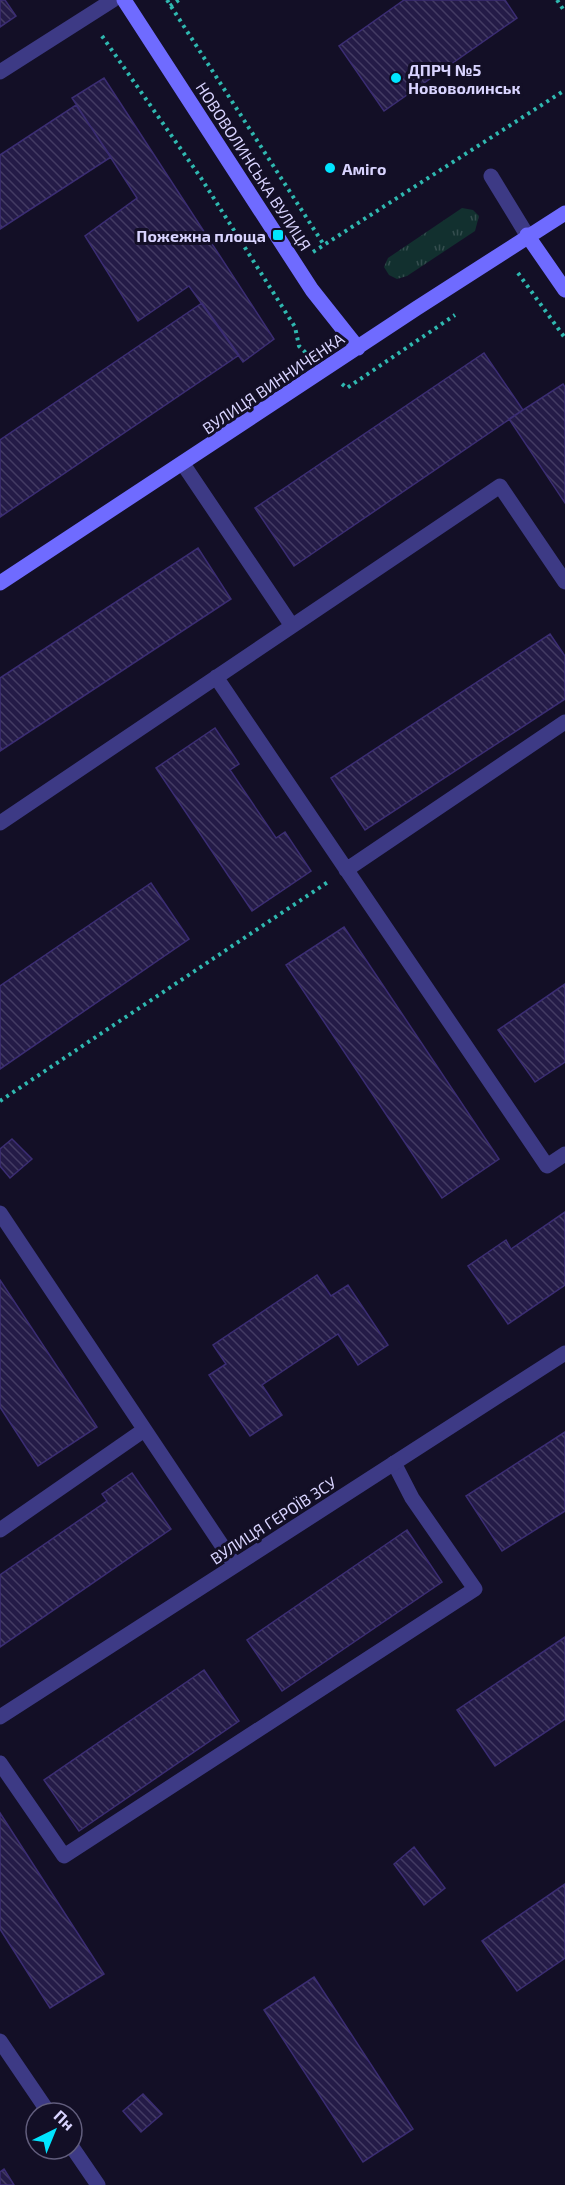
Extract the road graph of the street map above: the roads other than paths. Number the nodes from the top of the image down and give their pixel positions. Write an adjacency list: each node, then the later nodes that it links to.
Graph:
1 (113, 0): 3 (street)
2 (124, 0): 8 (street, НОВОВОЛИНСЬКА ВУЛИЦЯ)
3 (0, 72)
4 (491, 176): 6 (street)
5 (565, 213): 6 (street, ВУЛИЦЯ ВИННИЧЕНКА)
6 (527, 235): 7 (street); 8 (street, ВУЛИЦЯ ВИННИЧЕНКА)
7 (565, 290)
8 (358, 348): 9 (street, ВУЛИЦЯ ВИННИЧЕНКА)
9 (183, 464): 11 (street, ВУЛИЦЯ ВИННИЧЕНКА); 12 (street)
10 (565, 582): 12 (street)
11 (0, 583)
12 (292, 626): 13 (street)
13 (216, 677): 15 (street); 16 (street)
14 (565, 722): 16 (street)
15 (0, 822)
16 (346, 870): 17 (street)
17 (565, 1154)
18 (0, 1213): 20 (street)
19 (565, 1353): 21 (street, ВУЛИЦЯ ГЕРОЇВ ЗСУ)
20 (144, 1430): 22 (street); 23 (street)
21 (394, 1463): 23 (street, ВУЛИЦЯ ГЕРОЇВ ЗСУ); 25 (street)
22 (0, 1530)
23 (235, 1566): 24 (street, ВУЛИЦЯ ГЕРОЇВ ЗСУ)
24 (0, 1717)
25 (0, 1763)
26 (0, 2041): 27 (street)
27 (41, 2101)
28 (82, 2161): 29 (street)
29 (98, 2185)

